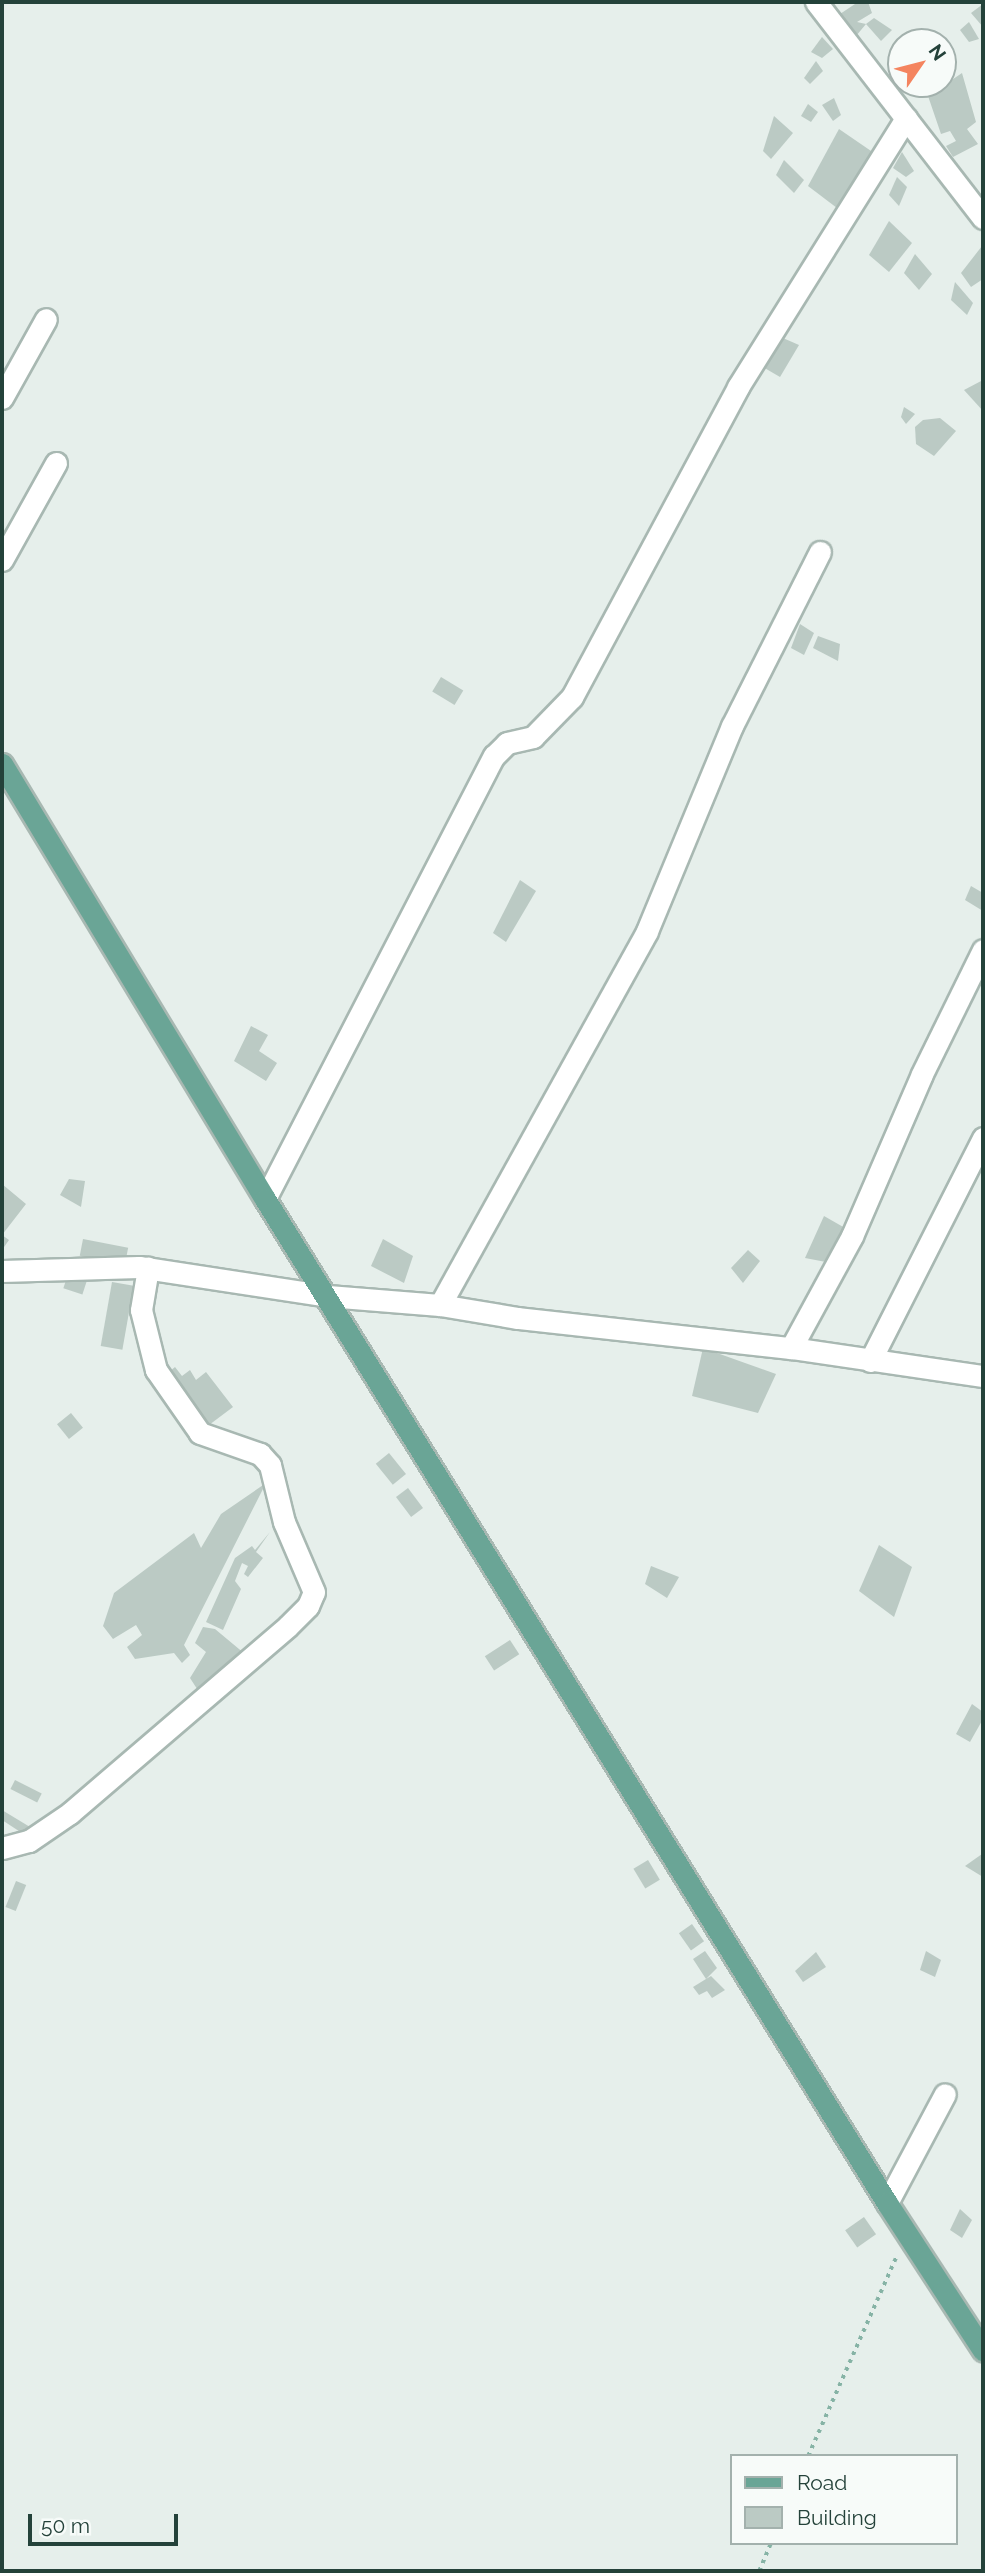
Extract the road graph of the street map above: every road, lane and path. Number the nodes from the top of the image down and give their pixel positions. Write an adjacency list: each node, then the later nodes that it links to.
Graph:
1 (816, 2): 2 (street)
2 (906, 118): 3 (street); 12 (street)
3 (983, 218)
4 (46, 319): 5 (street)
5 (2, 398)
6 (55, 463): 8 (street)
7 (820, 552): 16 (street)
8 (2, 560)
9 (2, 764): 12 (main road)
10 (983, 950): 17 (street)
11 (983, 1138): 18 (street)
12 (265, 1199): 15 (main road)
13 (148, 1268): 14 (street); 15 (street); 20 (street)
14 (2, 1271)
15 (328, 1296): 16 (street); 22 (main road)
16 (440, 1305): 17 (street)
17 (790, 1348): 18 (street)
18 (870, 1361): 19 (street)
19 (983, 1376)
20 (2, 1848)
21 (945, 2094): 22 (street)
22 (887, 2203): 23 (main road)
23 (907, 2234): 24 (main road); 25 (path)
24 (983, 2350)
25 (809, 2454)
26 (770, 2545): 27 (path)
27 (759, 2571)

